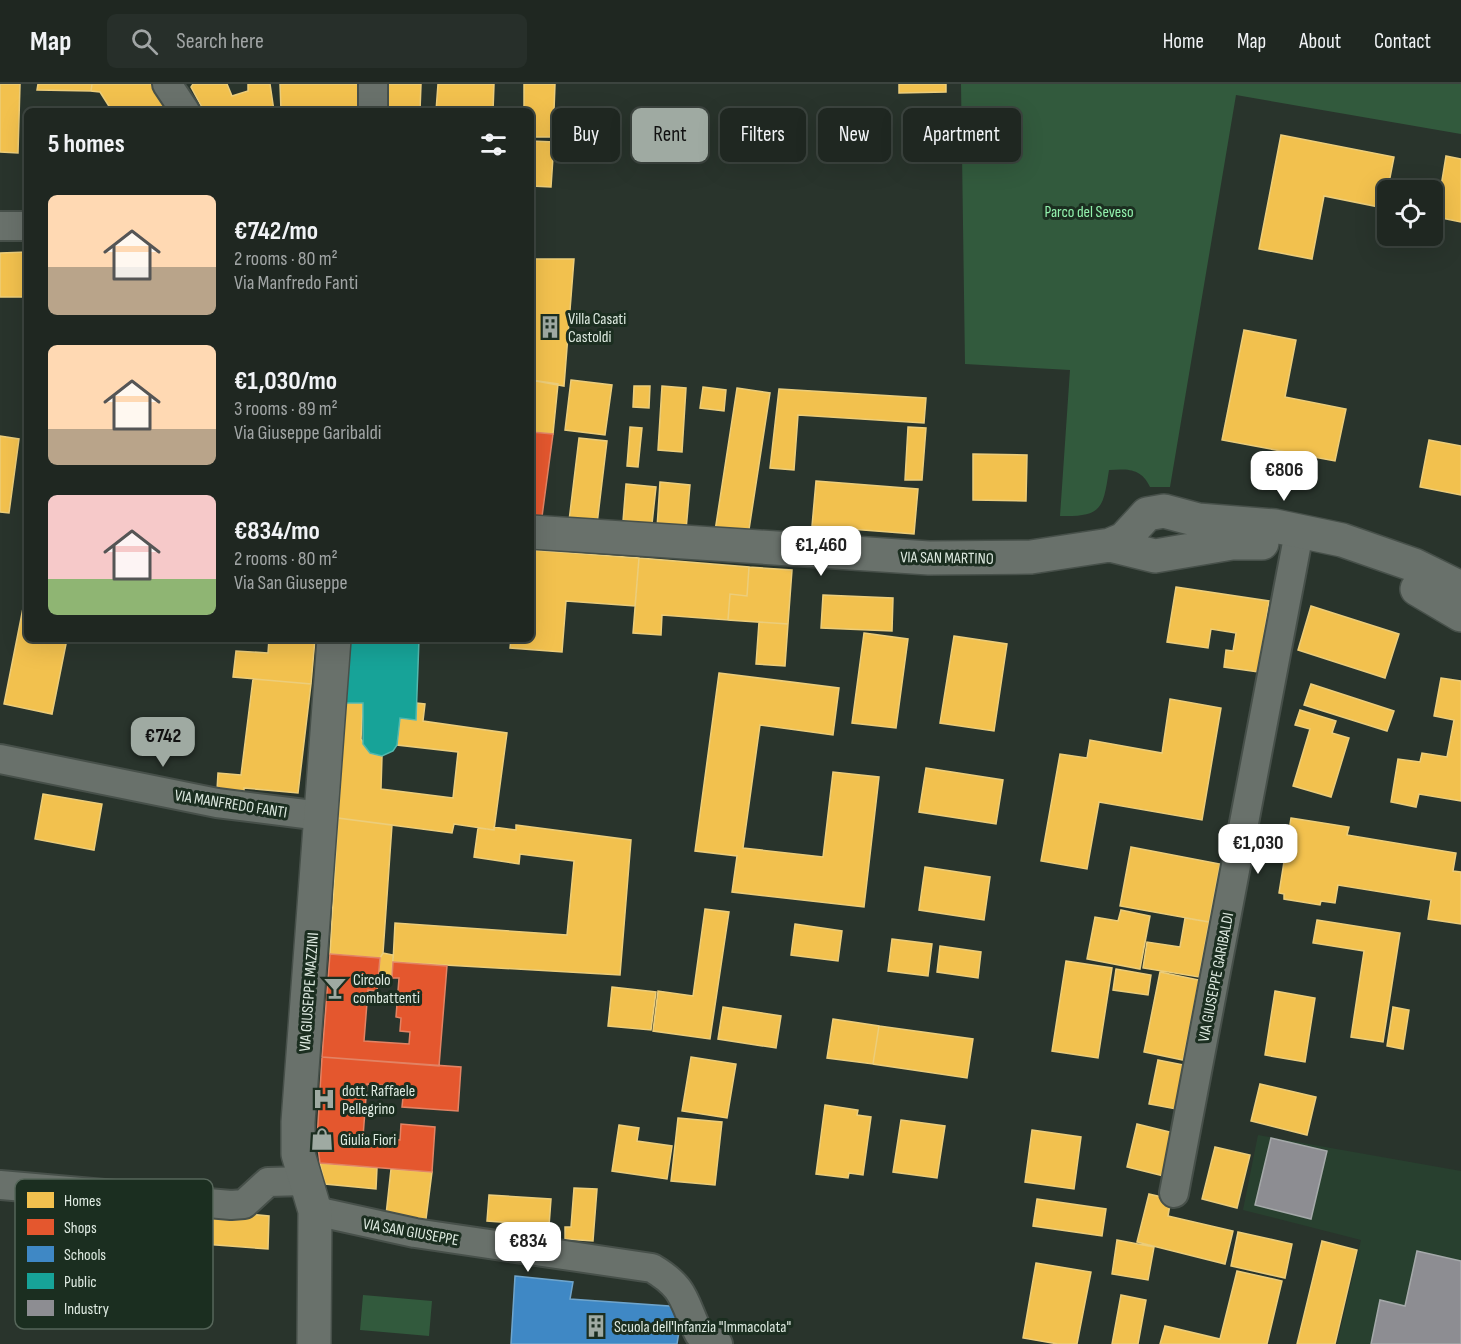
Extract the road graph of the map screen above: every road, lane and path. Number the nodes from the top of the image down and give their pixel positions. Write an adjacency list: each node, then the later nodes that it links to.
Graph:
1 (167, 84): 3 (street)
2 (373, 84): 4 (street)
3 (183, 108)
4 (373, 108)
5 (0, 226): 6 (street)
6 (24, 226)
7 (534, 532): 8 (street, VIA SAN MARTINO)
8 (1110, 545): 9 (street, VIA SAN MARTINO); 10 (street, VIA SAN MARTINO)
9 (1296, 548): 11 (street, VIA SAN MARTINO); 18 (street, VIA GIUSEPPE GARIBALDI)
10 (1461, 588)
11 (1461, 615)
12 (334, 642): 14 (street, VIA GIUSEPPE MAZZINI)
13 (0, 759): 14 (street, VIA MANFREDO FANTI)
14 (321, 816): 15 (street, VIA GIUSEPPE MAZZINI)
15 (305, 1180): 19 (street); 20 (street, VIA GIUSEPPE MAZZINI)
16 (0, 1185): 17 (street)
17 (15, 1186)
18 (1174, 1193)
19 (213, 1203)
20 (315, 1211): 21 (street, VIA GIUSEPPE MAZZINI); 22 (street, VIA SAN GIUSEPPE)
21 (314, 1344)
22 (717, 1344)

